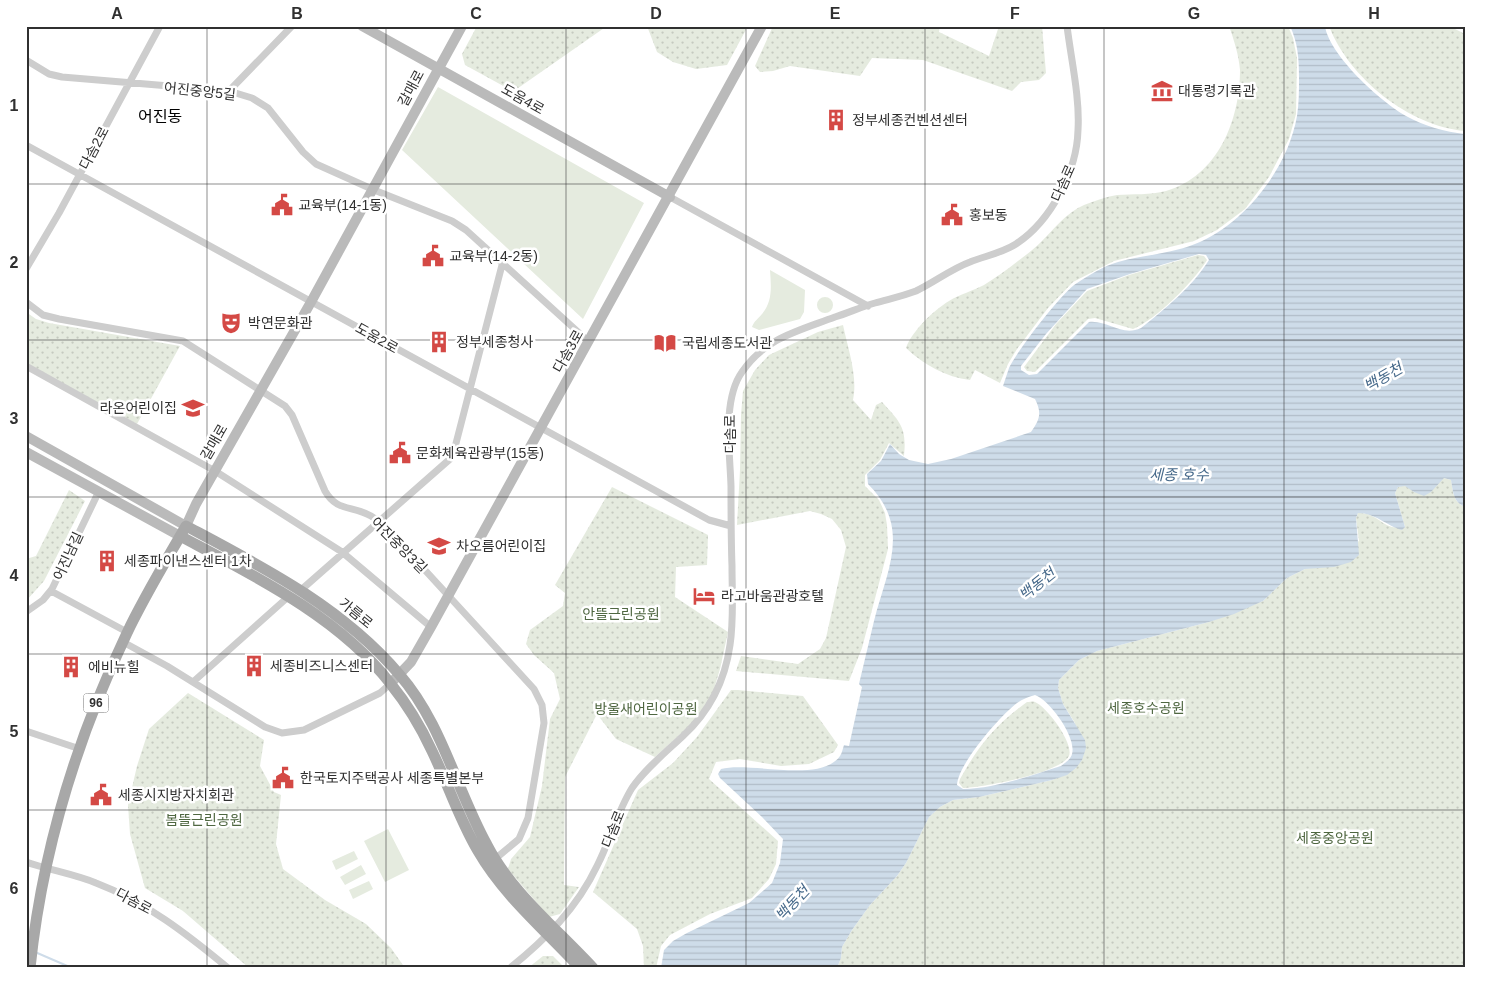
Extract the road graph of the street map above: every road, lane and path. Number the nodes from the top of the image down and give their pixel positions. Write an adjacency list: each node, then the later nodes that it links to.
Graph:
1 (160, 26): 9 (street, 다솜2로)
2 (292, 26): 10 (street)
3 (362, 26): 8 (street, 도움4로)
4 (462, 26): 8 (street, 갈매로)
5 (762, 26): 14 (street, 다솜3로)
6 (1067, 26): 19 (street, 다솜로)
7 (26, 60): 9 (street, 어진중앙5길)
8 (439, 68): 13 (street, 갈매로); 14 (street, 도움4로)
9 (128, 84): 10 (street, 어진중앙5길); 12 (street, 다솜2로)
10 (229, 91): 13 (street, 어진중앙5길)
11 (26, 145): 12 (street, 도움2로)
12 (80, 174): 16 (street, 다솜2로); 18 (street, 도움2로)
13 (374, 190): 15 (street, 어진중앙5길); 18 (street, 갈매로)
14 (670, 197): 19 (street); 20 (street, 다솜3로)
15 (502, 265): 20 (street, 어진중앙5길); 22 (street)
16 (26, 269)
17 (26, 302): 23 (street, 어진중앙3길)
18 (311, 302): 22 (street, 도움2로); 23 (street, 갈매로)
19 (868, 306): 30 (street, 다솜로)
20 (588, 342): 24 (street, 다솜3로)
21 (26, 366): 27 (street)
22 (469, 389): 24 (street, 도움2로); 29 (street)
23 (262, 391): 27 (street, 갈매로); 29 (street, 어진중앙3길)
24 (541, 428): 30 (street, 도움2로); 35 (street, 다솜3로)
25 (26, 436): 31 (street, 가름로)
26 (26, 452): 28 (street, 가름로)
27 (215, 472): 31 (street, 갈매로); 32 (street)
28 (99, 491): 31 (street, 가름로); 34 (street, 어진남길)
29 (378, 522): 32 (street); 35 (street, 어진중앙3길)
30 (731, 526): 48 (street, 다솜로)
31 (183, 531): 33 (main road, 가름로); 36 (main road, 가름로); 39 (main road, 갈매로 / 96)
32 (342, 552): 33 (street); 38 (street)
33 (301, 590): 40 (main road, 가름로)
34 (51, 591): 37 (street, 어진남길); 39 (street)
35 (448, 596): 38 (street, 다솜3로); 45 (street, 어진중앙3길)
36 (288, 597): 41 (street); 42 (main road, 가름로)
37 (26, 612)
38 (431, 627): 40 (street, 다솜3로)
39 (125, 637): 41 (street); 44 (main road, 갈매로 / 96)
40 (400, 674): 42 (street, 다솜3로); 45 (main road, 가름로)
41 (194, 682): 42 (street)
42 (390, 683): 48 (main road, 가름로)
43 (26, 731): 44 (street)
44 (80, 749): 47 (main road, 갈매로 / 96)
45 (495, 860): 48 (main road, 가름로)
46 (26, 862): 47 (street, 다솜로)
47 (45, 869): 49 (main road, 갈매로 / 96); 50 (street, 다솜로)
48 (550, 931): 51 (street, 다솜로); 52 (main road); 53 (main road)
49 (30, 968)
50 (228, 968)
51 (510, 968)
52 (580, 968)
53 (593, 968)

